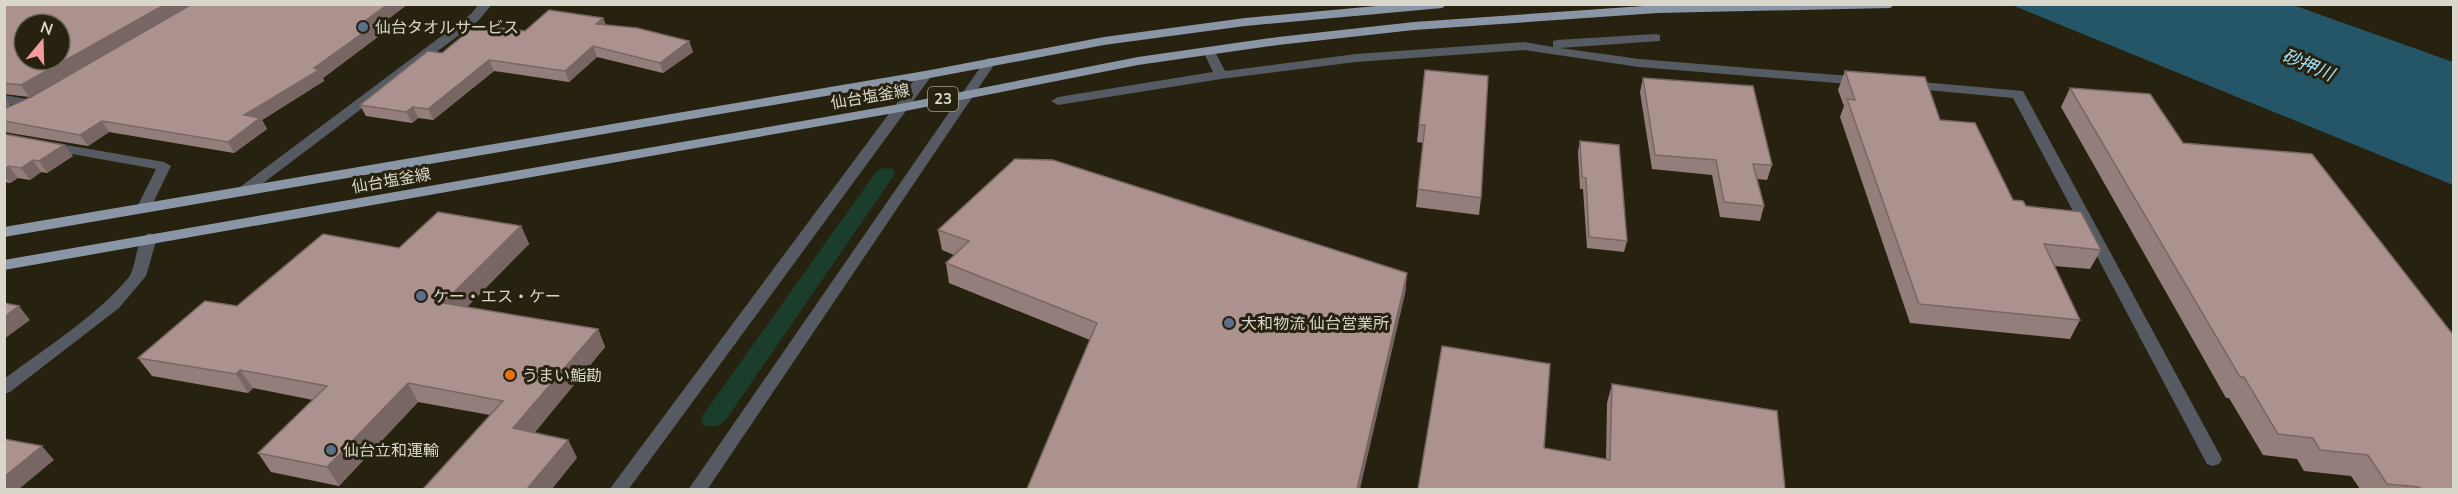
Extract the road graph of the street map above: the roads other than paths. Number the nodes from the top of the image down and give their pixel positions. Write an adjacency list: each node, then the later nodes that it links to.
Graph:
1 (486, 4): 19 (street)
2 (1442, 4): 8 (main road, 仙台塩釜線 / 23)
3 (1890, 4): 4 (main road, 仙台塩釜線 / 23)
4 (1732, 6): 7 (main road, 仙台塩釜線 / 23)
5 (1656, 38): 6 (street)
6 (1524, 46): 10 (street); 11 (street)
7 (1209, 51): 10 (street); 13 (main road, 仙台塩釜線 / 23)
8 (990, 62): 9 (main road, 仙台塩釜線 / 23); 13 (street)
9 (925, 75): 16 (street); 19 (main road, 仙台塩釜線 / 23)
10 (1221, 75): 15 (street)
11 (1876, 82)
12 (1900, 84): 25 (street)
13 (966, 95): 16 (main road, 仙台塩釜線 / 23); 27 (street)
14 (4, 99): 17 (street)
15 (1058, 101)
16 (900, 108): 22 (main road, 仙台塩釜線 / 23); 26 (street)
17 (14, 114)
18 (39, 144): 20 (street)
19 (245, 190): 20 (main road, 仙台塩釜線 / 23)
20 (144, 207): 21 (main road, 仙台塩釜線 / 23)
21 (4, 232)
22 (150, 238): 23 (main road, 仙台塩釜線 / 23); 24 (street)
23 (4, 265)
24 (4, 388)
25 (2212, 459)
26 (618, 489)
27 (697, 489)

